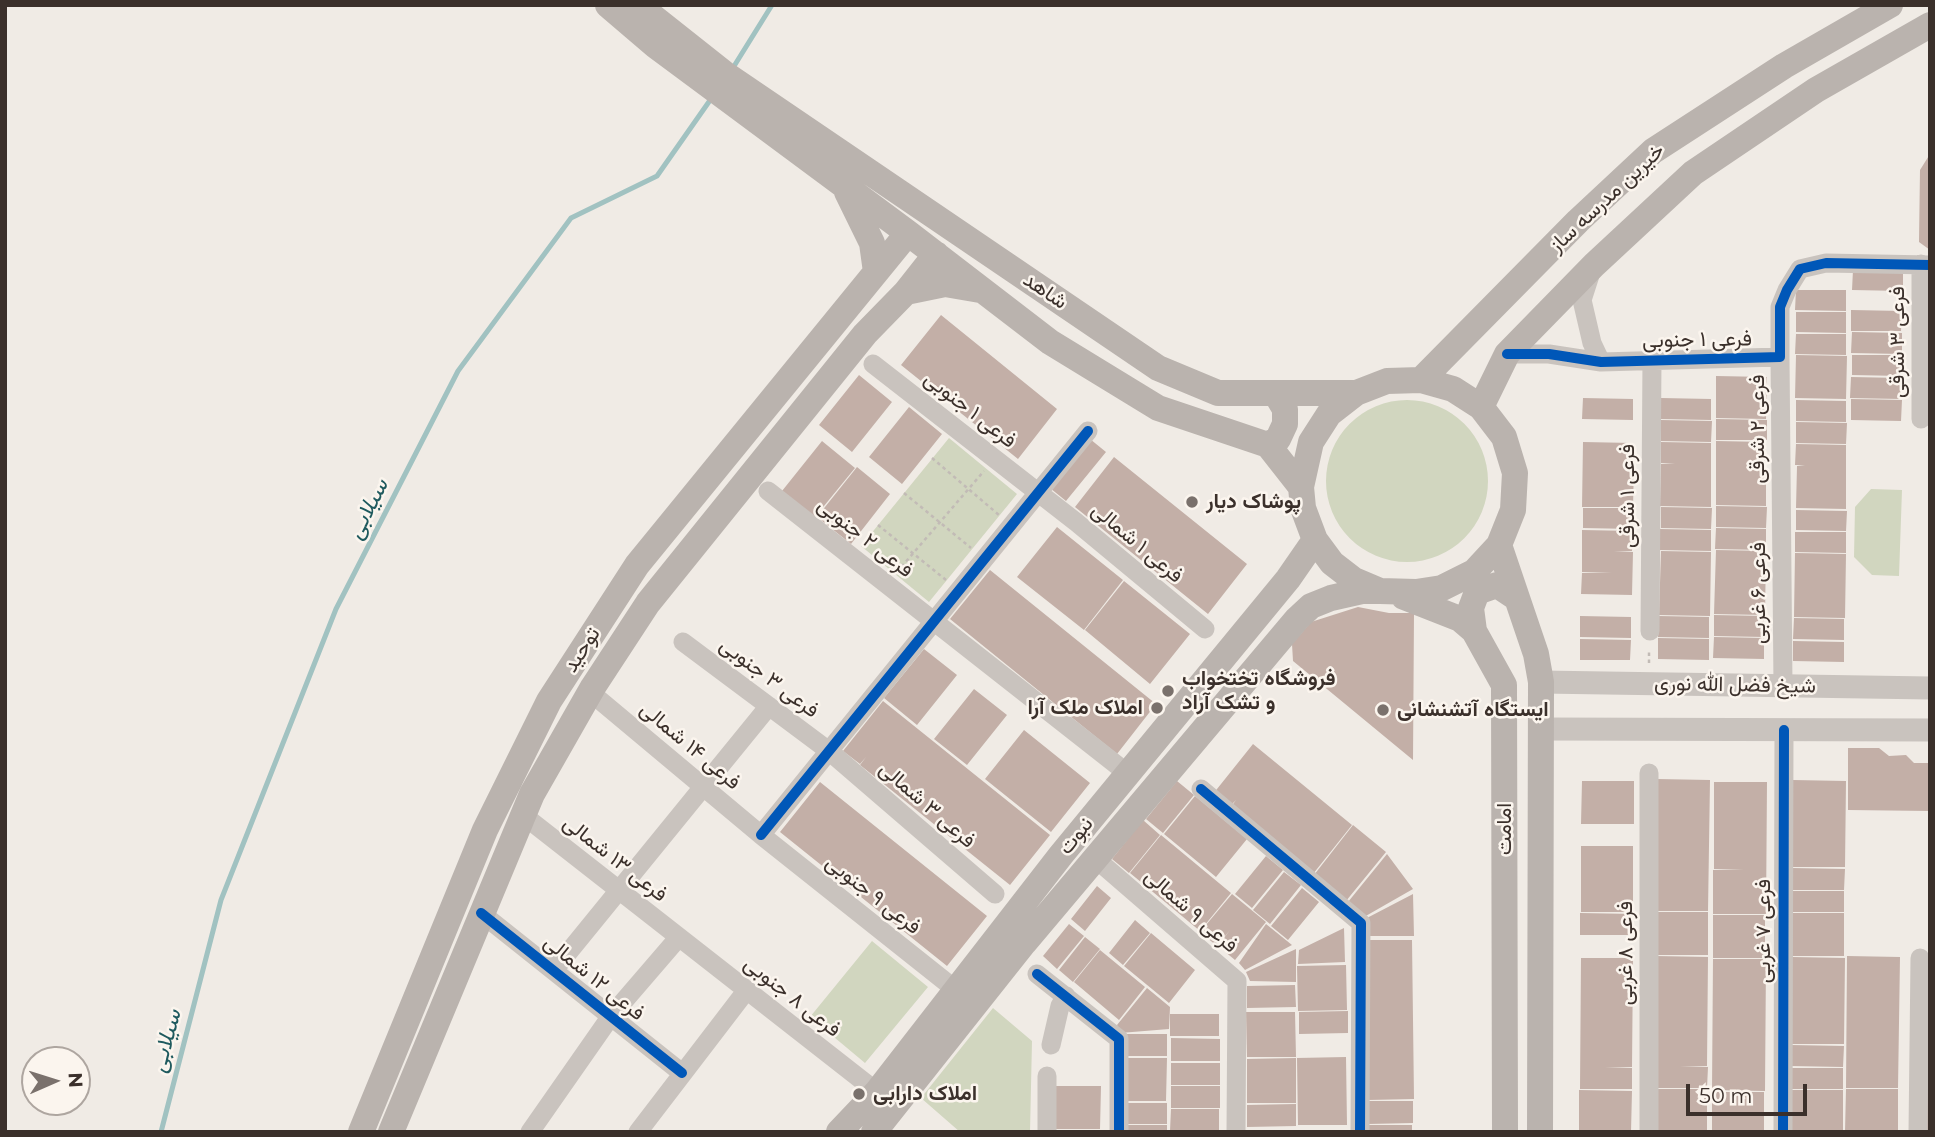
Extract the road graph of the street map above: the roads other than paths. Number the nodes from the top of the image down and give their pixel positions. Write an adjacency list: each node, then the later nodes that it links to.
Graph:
1 (608, 5): 5 (main road)
2 (638, 5): 5 (main road)
3 (1889, 5): 15 (main road, خیرین مدرسه ساز)
4 (1930, 25): 10 (main road, خیرین مدرسه ساز)
5 (664, 39): 6 (main road)
6 (759, 110): 7 (main road, شاهد); 24 (main road, شاهد)
7 (842, 184): 8 (main road, شاهد); 12 (main road)
8 (908, 233): 9 (main road, شاهد); 12 (main road, توحید)
9 (936, 254): 13 (main road, شاهد); 14 (main road, توحید)
10 (1594, 265): 16 (main road, خیرین مدرسه ساز); 19 (street)
11 (1925, 265): 17 (street, فرعی ۱ جنوبی); 26 (street, فرعی ۳ شرقی)
12 (876, 272): 67 (main road, توحید)
13 (982, 290): 14 (main road); 28 (main road, شاهد)
14 (906, 292): 47 (main road, توحید)
15 (1456, 345): 21 (main road, خیرین مدرسه ساز); 22 (main road)
16 (1507, 354): 19 (street, فرعی ۱ جنوبی); 22 (main road, خیرین مدرسه ساز)
17 (1780, 357): 18 (street, فرعی ۱ جنوبی); 32 (street, فرعی ۲ شرقی)
18 (1652, 360): 19 (street, فرعی ۱ جنوبی); 42 (street, فرعی ۱ شرقی)
19 (1601, 362)
20 (873, 364): 31 (street, فرعی ۱ جنوبی)
21 (1421, 380): 23 (main road); 25 (main road)
22 (1494, 380): 25 (main road, خیرین مدرسه ساز)
23 (1356, 393): 24 (main road, شاهد); 29 (main road)
24 (1276, 394): 28 (main road)
25 (1481, 407): 34 (main road)
26 (1921, 419)
27 (1088, 431): 31 (street)
28 (1268, 444): 29 (main road)
29 (1301, 487): 33 (main road)
30 (768, 491): 39 (street, فرعی ۲ جنوبی)
31 (1039, 492): 39 (street); 40 (street, فرعی ۱ شمالی)
32 (1781, 500): 45 (street, فرعی ۶ غربی)
33 (1315, 540): 35 (main road, نبوت); 36 (main road)
34 (1499, 545): 36 (main road); 37 (main road, امامت)
35 (1287, 579): 38 (main road); 53 (main road, نبوت)
36 (1383, 592): 38 (main road); 41 (main road, امامت)
37 (1516, 597): 41 (main road); 44 (main road, امامت)
38 (1311, 606): 59 (main road, نبوت)
39 (935, 620): 52 (street); 53 (street, فرعی ۲ جنوبی)
40 (1205, 629)
41 (1474, 631): 87 (main road, امامت)
42 (1650, 631)
43 (682, 642): 48 (street, فرعی ۳ جنوبی)
44 (1541, 682): 45 (street, شیخ فضل الله نوری); 49 (main road, امامت)
45 (1783, 686): 46 (street, شیخ فضل الله نوری)
46 (1930, 688)
47 (590, 692): 55 (street, فرعی ۱۴ شمالی); 57 (main road, توحید)
48 (769, 706): 52 (street, فرعی ۳ جنوبی); 55 (street)
49 (1541, 729): 50 (street, شیخ فضل الله نوری); 88 (main road, امامت)
50 (1784, 730): 51 (street, شیخ فضل الله نوری); 90 (street, فرعی ۷ غربی)
51 (1930, 730)
52 (829, 751): 58 (street); 61 (street, فرعی ۳ شمالی)
53 (1127, 773): 69 (main road, نبوت)
54 (1649, 773): 89 (street, فرعی ۸ غربی)
55 (702, 786): 58 (street, فرعی ۱۴ شمالی); 60 (street)
56 (1201, 789): 86 (street)
57 (523, 816): 60 (street, فرعی ۱۳ شمالی); 62 (main road, توحید)
58 (761, 835): 69 (street, فرعی ۹ جنوبی)
59 (1096, 859): 82 (main road, نبوت); 85 (street, فرعی ۹ شمالی)
60 (618, 890): 63 (street, فرعی ۱۳ شمالی); 65 (street)
61 (995, 894)
62 (481, 914): 65 (street, فرعی ۱۲ شمالی); 68 (main road, توحید)
63 (679, 937): 70 (street, فرعی ۸ جنوبی); 72 (street)
64 (1920, 958): 91 (street)
65 (554, 970): 72 (street, فرعی ۱۲ شمالی)
66 (1037, 974): 71 (street)
67 (424, 978): 68 (main road); 77 (main road, توحید)
68 (449, 990): 78 (main road, توحید)
69 (956, 990): 76 (main road, نبوت)
70 (746, 991): 74 (street); 76 (street, فرعی ۸ جنوبی)
71 (1066, 996): 73 (street); 84 (street)
72 (611, 1016): 74 (street, فرعی ۱۲ شمالی); 79 (street)
73 (1051, 1045)
74 (682, 1073): 80 (street)
75 (1047, 1076): 83 (street)
76 (877, 1092): 81 (main road, نبوت)
77 (361, 1132)
78 (391, 1132)
79 (530, 1132)
80 (638, 1132)
81 (839, 1132)
82 (874, 1132)
83 (1047, 1132)
84 (1119, 1132)
85 (1236, 1132)
86 (1360, 1132)
87 (1505, 1132)
88 (1540, 1132)
89 (1649, 1132)
90 (1783, 1132)
91 (1918, 1132)

